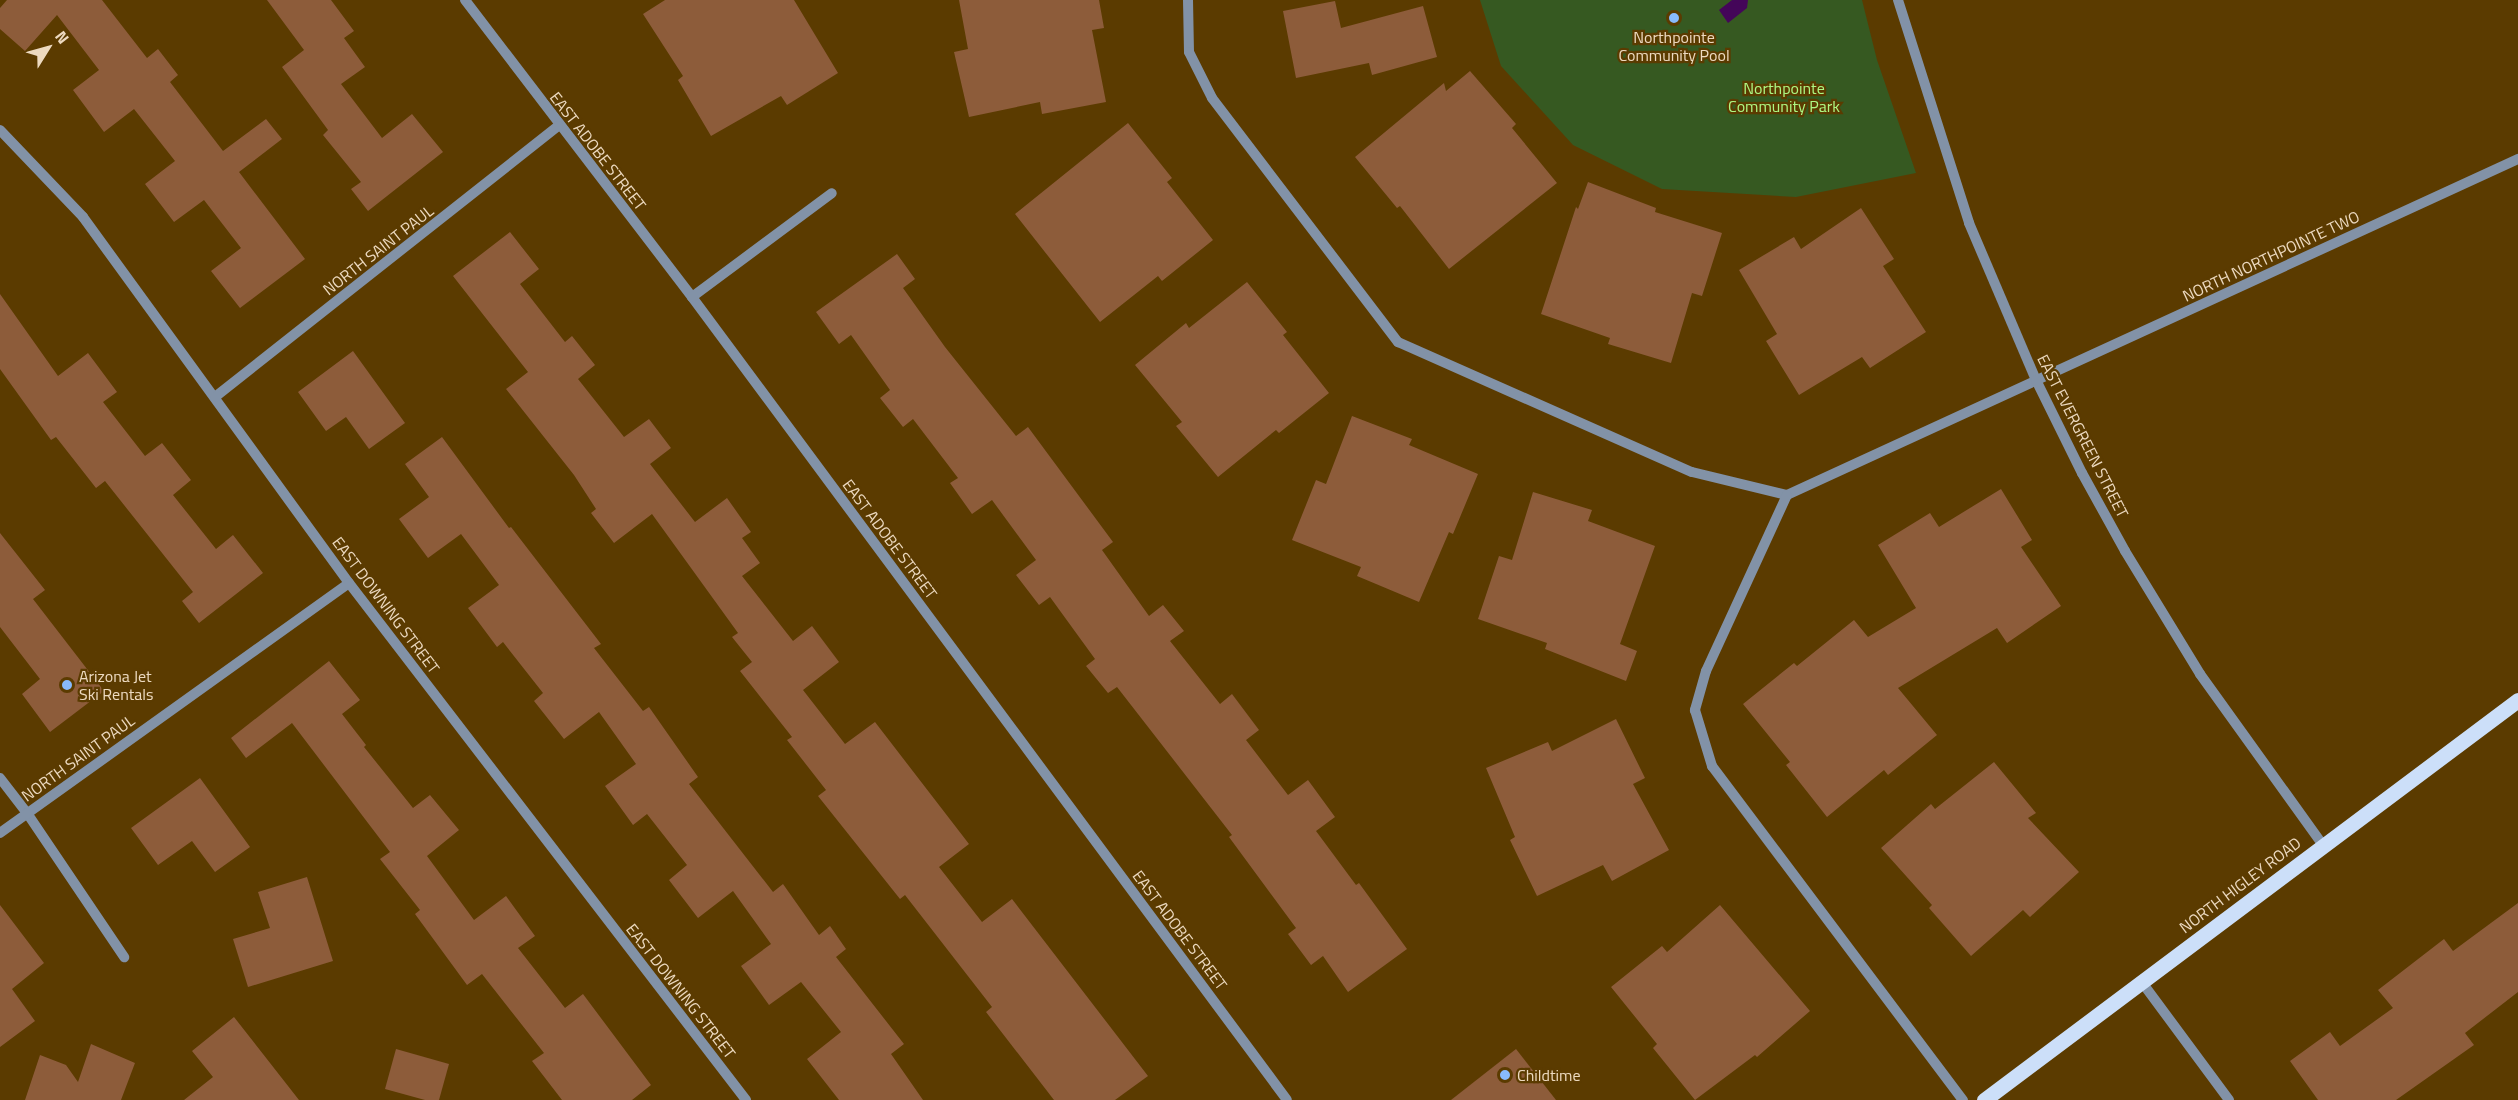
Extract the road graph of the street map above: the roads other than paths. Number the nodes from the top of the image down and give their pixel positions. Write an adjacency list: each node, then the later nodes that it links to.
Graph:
1 (465, 0): 4 (street, EAST ADOBE STREET)
2 (1188, 0): 11 (street)
3 (1898, 0): 9 (street, EAST EVERGREEN STREET)
4 (558, 126): 8 (street, EAST ADOBE STREET); 10 (street, NORTH SAINT PAUL)
5 (0, 130): 10 (street, EAST DOWNING STREET)
6 (2518, 159): 9 (street, NORTH NORTHPOINTE TWO)
7 (832, 193): 8 (street)
8 (692, 297): 21 (street, EAST ADOBE STREET)
9 (2036, 380): 11 (street, NORTH NORTHPOINTE TWO); 17 (street, EAST EVERGREEN STREET)
10 (215, 397): 12 (street, EAST DOWNING STREET)
11 (1786, 495): 22 (street)
12 (349, 583): 15 (street, NORTH SAINT PAUL); 20 (street, EAST DOWNING STREET)
13 (2518, 700): 17 (main road, NORTH HIGLEY ROAD)
14 (0, 778): 15 (street)
15 (27, 813): 16 (street, NORTH SAINT PAUL); 18 (street)
16 (0, 833)
17 (2323, 844): 19 (main road, NORTH HIGLEY ROAD)
18 (124, 957)
19 (2142, 981): 23 (main road, NORTH HIGLEY ROAD); 24 (street)
20 (746, 1100)
21 (1287, 1100)
22 (1963, 1100)
23 (1984, 1100)
24 (2229, 1100)

